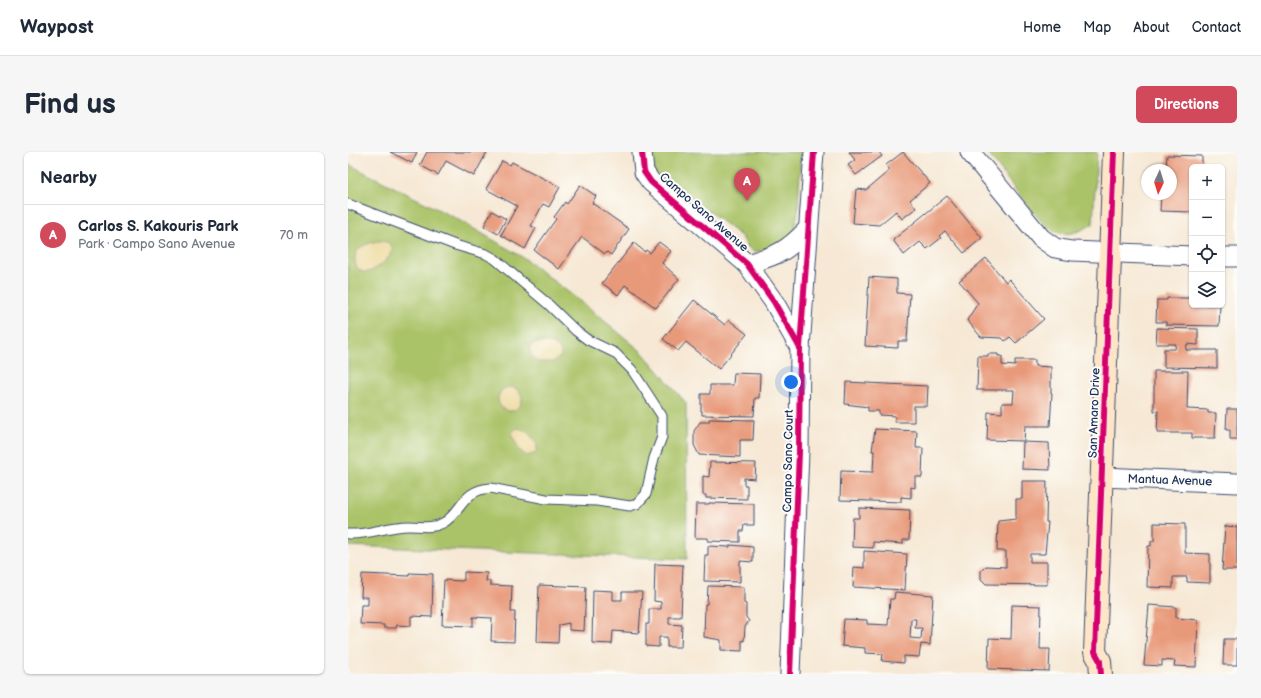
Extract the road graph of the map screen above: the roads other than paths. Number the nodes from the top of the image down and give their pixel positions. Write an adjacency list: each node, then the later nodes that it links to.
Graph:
1 (642, 152): 11 (street, Campo Sano Avenue)
2 (814, 152): 6 (street, Campo Sano Court)
3 (970, 152): 7 (street)
4 (1114, 152): 7 (street, San Amaro Drive)
5 (348, 204): 15 (lane)
6 (808, 230): 11 (street, Campo Sano Avenue); 12 (street, Campo Sano Court)
7 (1111, 253): 8 (street); 13 (street, San Amaro Drive)
8 (1189, 256)
9 (1225, 257): 10 (street)
10 (1237, 257)
11 (747, 264): 12 (street, Campo Sano Avenue)
12 (800, 348): 17 (street, Campo Sano Court)
13 (1103, 477): 14 (street, Mantua Avenue); 16 (street, San Amaro Drive)
14 (1237, 483)
15 (348, 534)
16 (1095, 652): 18 (street, San Amaro Drive); 19 (street, San Amaro Drive)
17 (790, 674)
18 (1085, 674)
19 (1101, 674)

